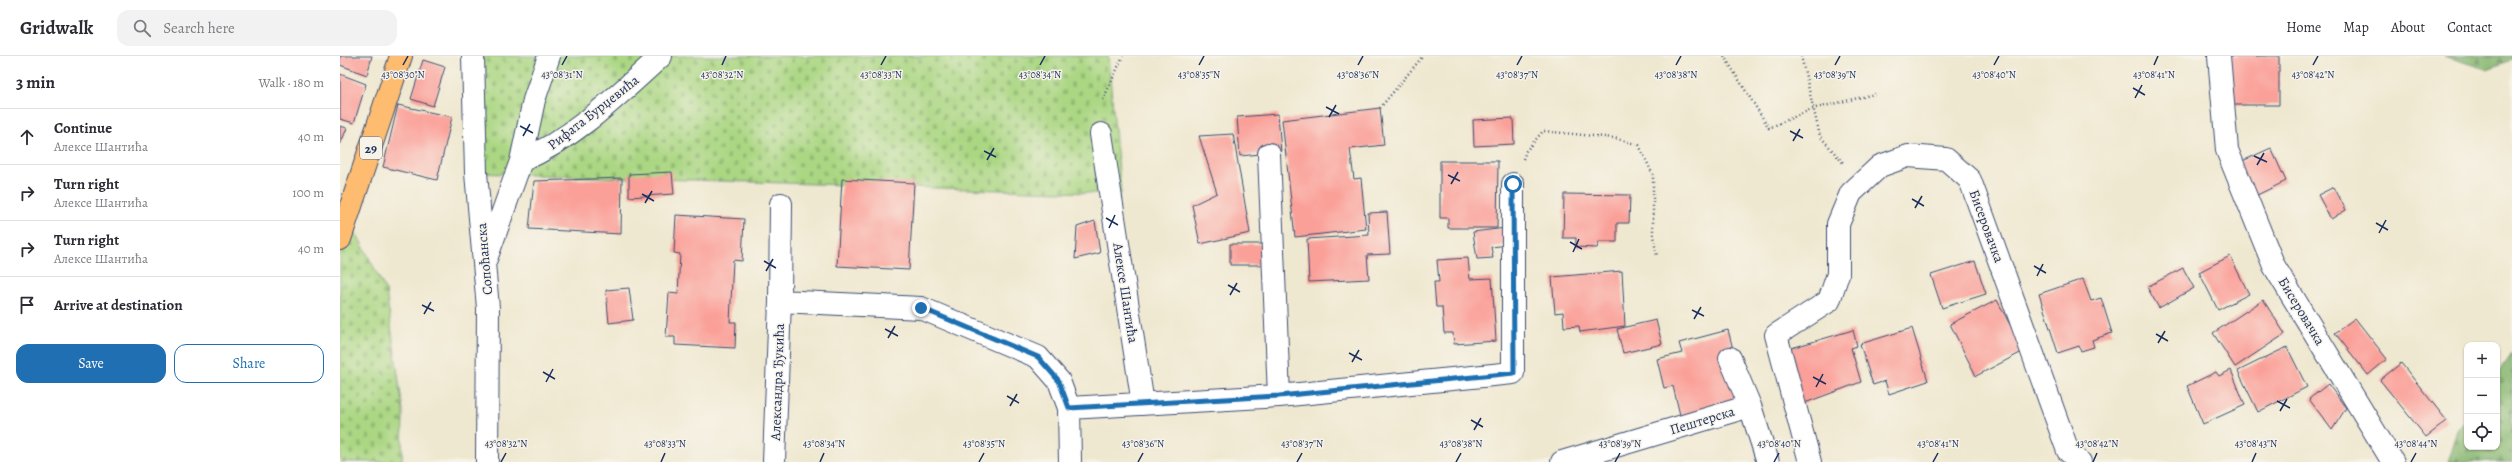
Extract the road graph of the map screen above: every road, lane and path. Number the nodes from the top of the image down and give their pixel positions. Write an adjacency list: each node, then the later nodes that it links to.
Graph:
1 (401, 56): 20 (main road, 29)
2 (473, 56): 22 (street, Сопоћанска)
3 (549, 56): 16 (street, Рифата Бурџевића)
4 (661, 56): 16 (street, Рифата Бурџевића)
5 (1123, 56): 11 (path)
6 (1423, 56): 12 (path)
7 (1724, 56): 13 (path)
8 (1801, 56): 13 (path)
9 (2220, 56): 36 (street, Бисеровачка)
10 (1875, 94): 13 (path)
11 (1104, 100)
12 (1380, 108)
13 (1812, 109): 17 (path)
14 (1101, 134): 26 (street, Алексе Шантића)
15 (1269, 154): 25 (street)
16 (521, 161): 22 (street, Рифата Бурџевића)
17 (1862, 183): 34 (street, Бисеровачка); 35 (street, Бисеровачка)
18 (1513, 184): 21 (path); 25 (street)
19 (781, 204): 23 (street, Александра Ђукића)
20 (340, 239)
21 (1657, 256)
22 (484, 262): 29 (street, Сопоћанска)
23 (780, 301): 28 (street); 30 (street, Александра Ђукића)
24 (1730, 358): 27 (street)
25 (1279, 396): 26 (street)
26 (1143, 404): 28 (street)
27 (1750, 406): 32 (street, Пештерска); 33 (street)
28 (1069, 408): 31 (street)
29 (488, 462)
30 (774, 462)
31 (1070, 462)
32 (1562, 462)
33 (1768, 462)
34 (1810, 462)
35 (2080, 462)
36 (2393, 462)

